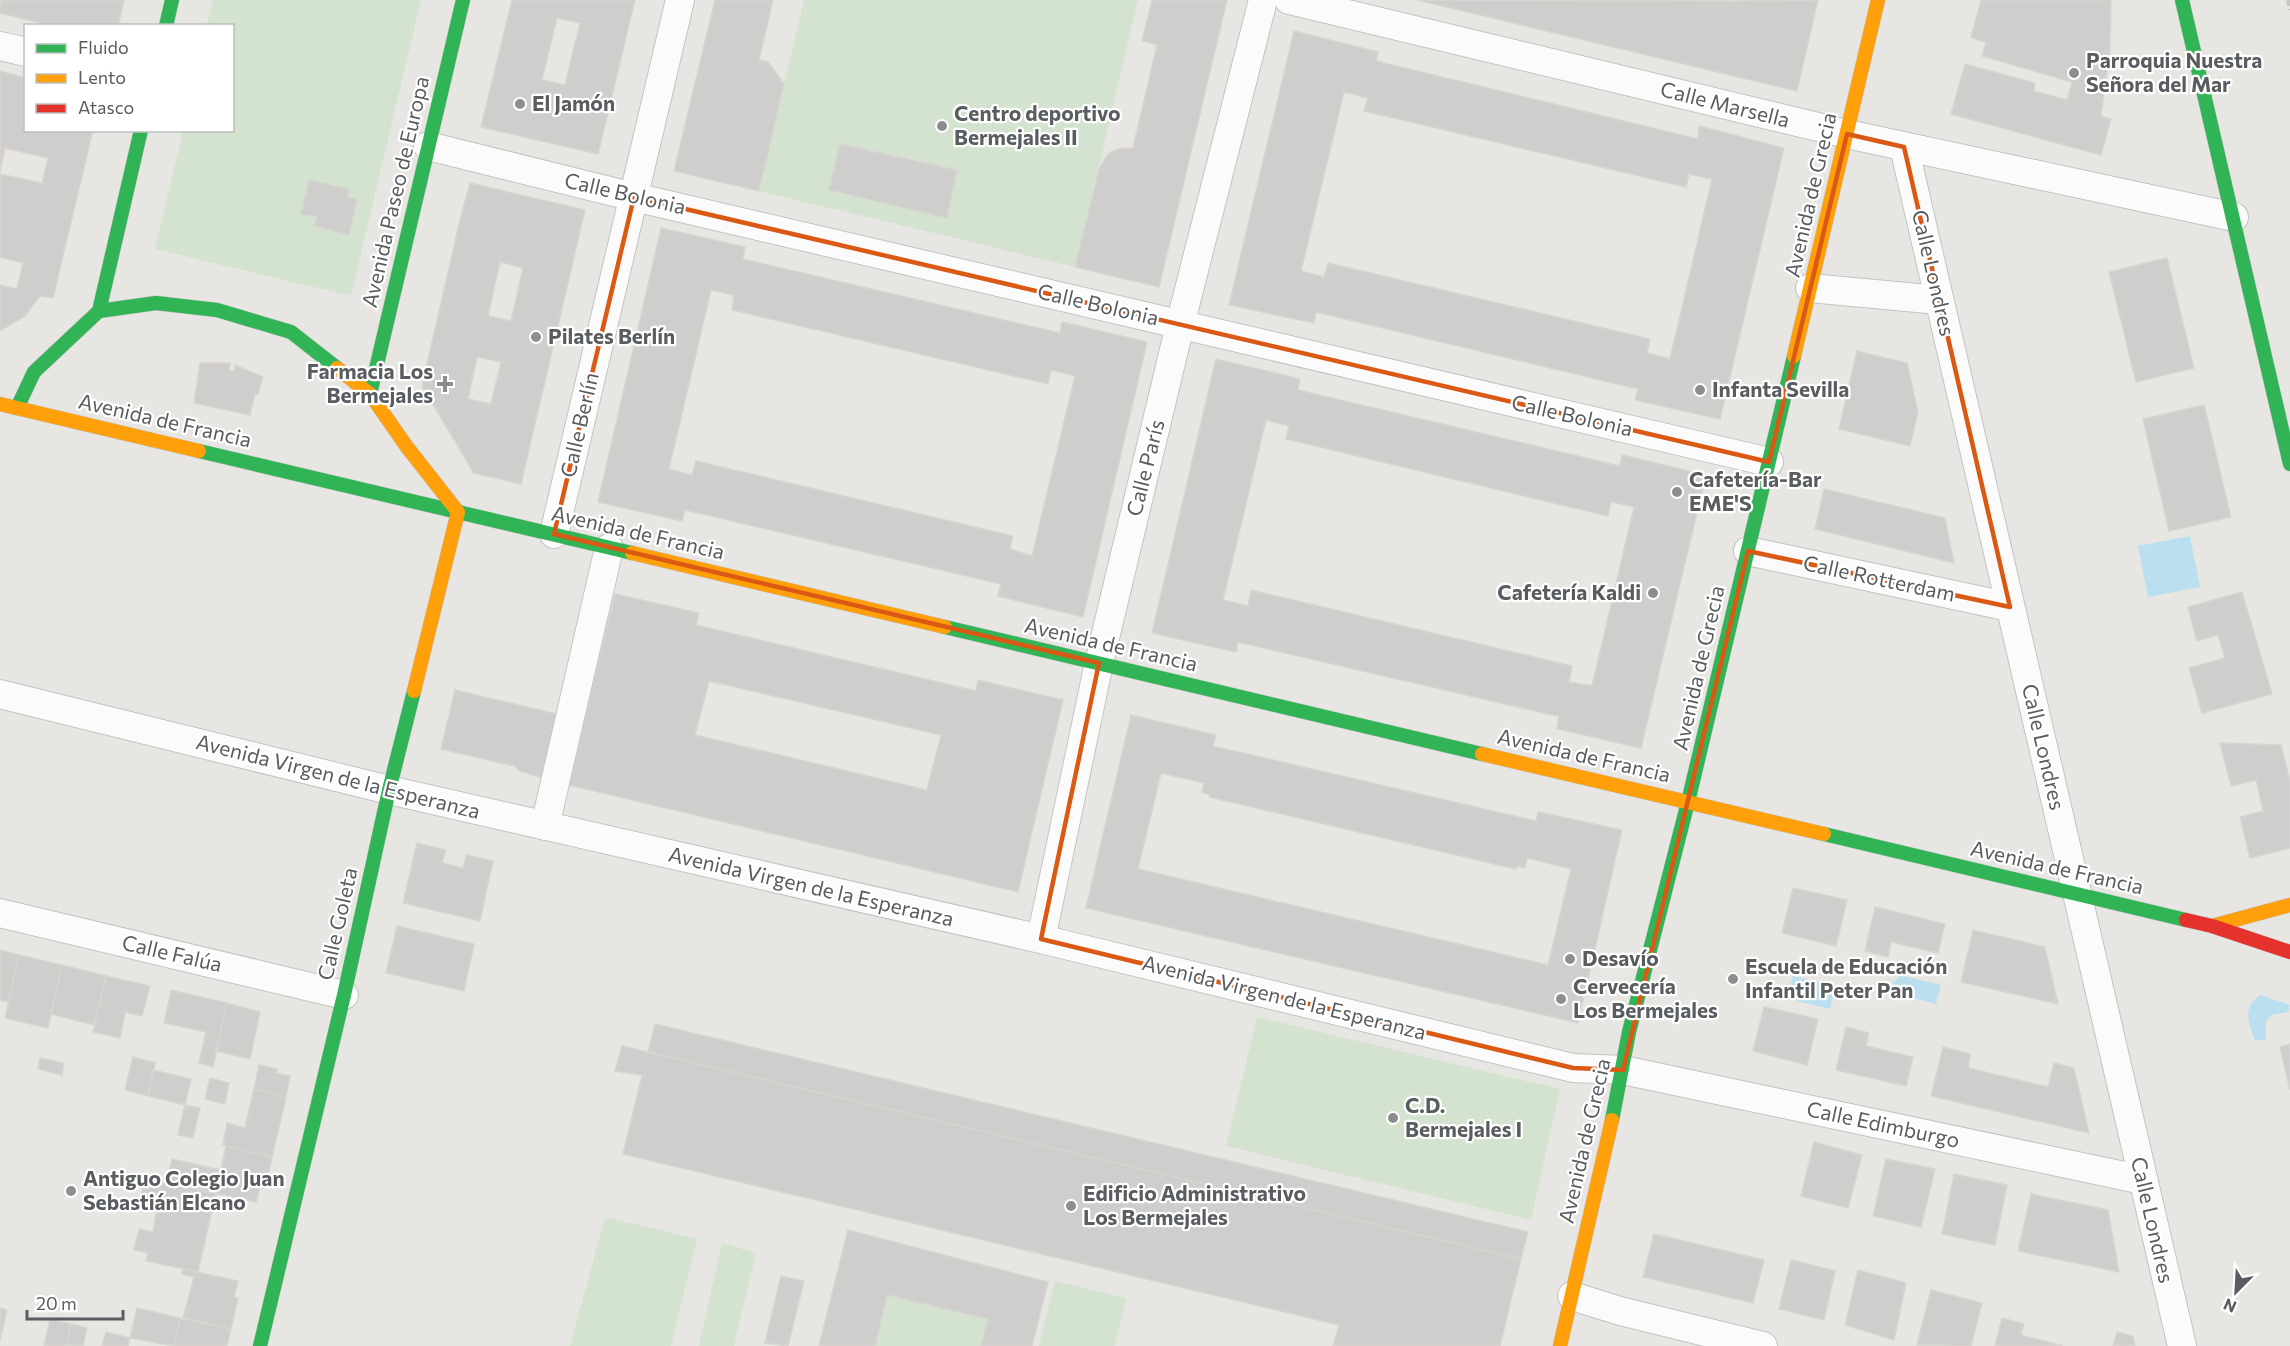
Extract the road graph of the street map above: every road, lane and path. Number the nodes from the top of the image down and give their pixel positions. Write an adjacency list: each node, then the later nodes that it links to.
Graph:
1 (172, 0): 10 (street)
2 (463, 0): 15 (street, Avenida Paseo de Europa)
3 (680, 0): 17 (street, Calle Berlín)
4 (1263, 0): 22 (street, Calle París)
5 (1289, 0): 14 (street, Calle Marsella)
6 (1878, 0): 14 (street, Avenida de Grecia)
7 (2182, 0): 18 (street)
8 (2288, 0): 9 (path)
9 (2290, 10)
10 (166, 24)
11 (0, 46): 12 (street)
12 (24, 52)
13 (141, 132): 21 (street)
14 (1847, 134): 16 (street, Calle Marsella); 19 (street, Avenida de Grecia)
15 (428, 146): 17 (street, Calle Bolonia); 23 (street, Avenida Paseo de Europa)
16 (1904, 147): 18 (street, Calle Marsella); 20 (street, Calle Londres)
17 (634, 197): 22 (street, Calle Bolonia); 29 (street, Calle Berlín)
18 (2234, 217): 27 (street)
19 (1810, 288): 20 (street); 26 (street, Avenida de Grecia)
20 (1939, 300): 32 (street, Calle Londres)
21 (99, 311): 23 (street); 25 (street)
22 (1180, 325): 26 (street, Calle Bolonia); 33 (street, Calle París)
23 (370, 394): 28 (street)
24 (0, 404): 25 (street, Avenida de Francia)
25 (17, 408): 28 (street, Avenida de Francia)
26 (1769, 462): 31 (street, Avenida de Grecia)
27 (2290, 464)
28 (458, 512): 29 (street, Avenida de Francia); 35 (street, Calle Goleta)
29 (554, 534): 30 (street, Avenida de Francia)
30 (609, 548): 33 (street, Avenida de Francia); 37 (street)
31 (1748, 551): 32 (street, Calle Rotterdam); 36 (street, Avenida de Grecia)
32 (2010, 607): 38 (street, Calle Londres)
33 (1099, 663): 36 (street, Avenida de Francia); 42 (street, Calle París)
34 (0, 694): 35 (street, Avenida Virgen de la Esperanza)
35 (389, 790): 37 (street, Avenida Virgen de la Esperanza); 44 (street, Calle Goleta)
36 (1688, 802): 38 (street, Avenida de Francia); 45 (street, Avenida de Grecia)
37 (545, 826): 42 (street, Avenida Virgen de la Esperanza)
38 (2077, 894): 41 (street, Avenida de Francia); 46 (street, Calle Londres)
39 (2290, 905): 41 (street)
40 (0, 913): 44 (street, Calle Falúa)
41 (2212, 926): 43 (street, Avenida de Francia)
42 (1041, 939): 45 (street, Avenida Virgen de la Esperanza)
43 (2290, 952)
44 (344, 995): 48 (street, Calle Goleta)
45 (1623, 1070): 46 (street, Calle Edimburgo); 47 (street, Avenida de Grecia)
46 (2143, 1180): 51 (street, Calle Londres)
47 (1572, 1296): 49 (street, Avenida de Grecia); 50 (street)
48 (260, 1346)
49 (1560, 1346)
50 (1763, 1346)
51 (2182, 1346)

